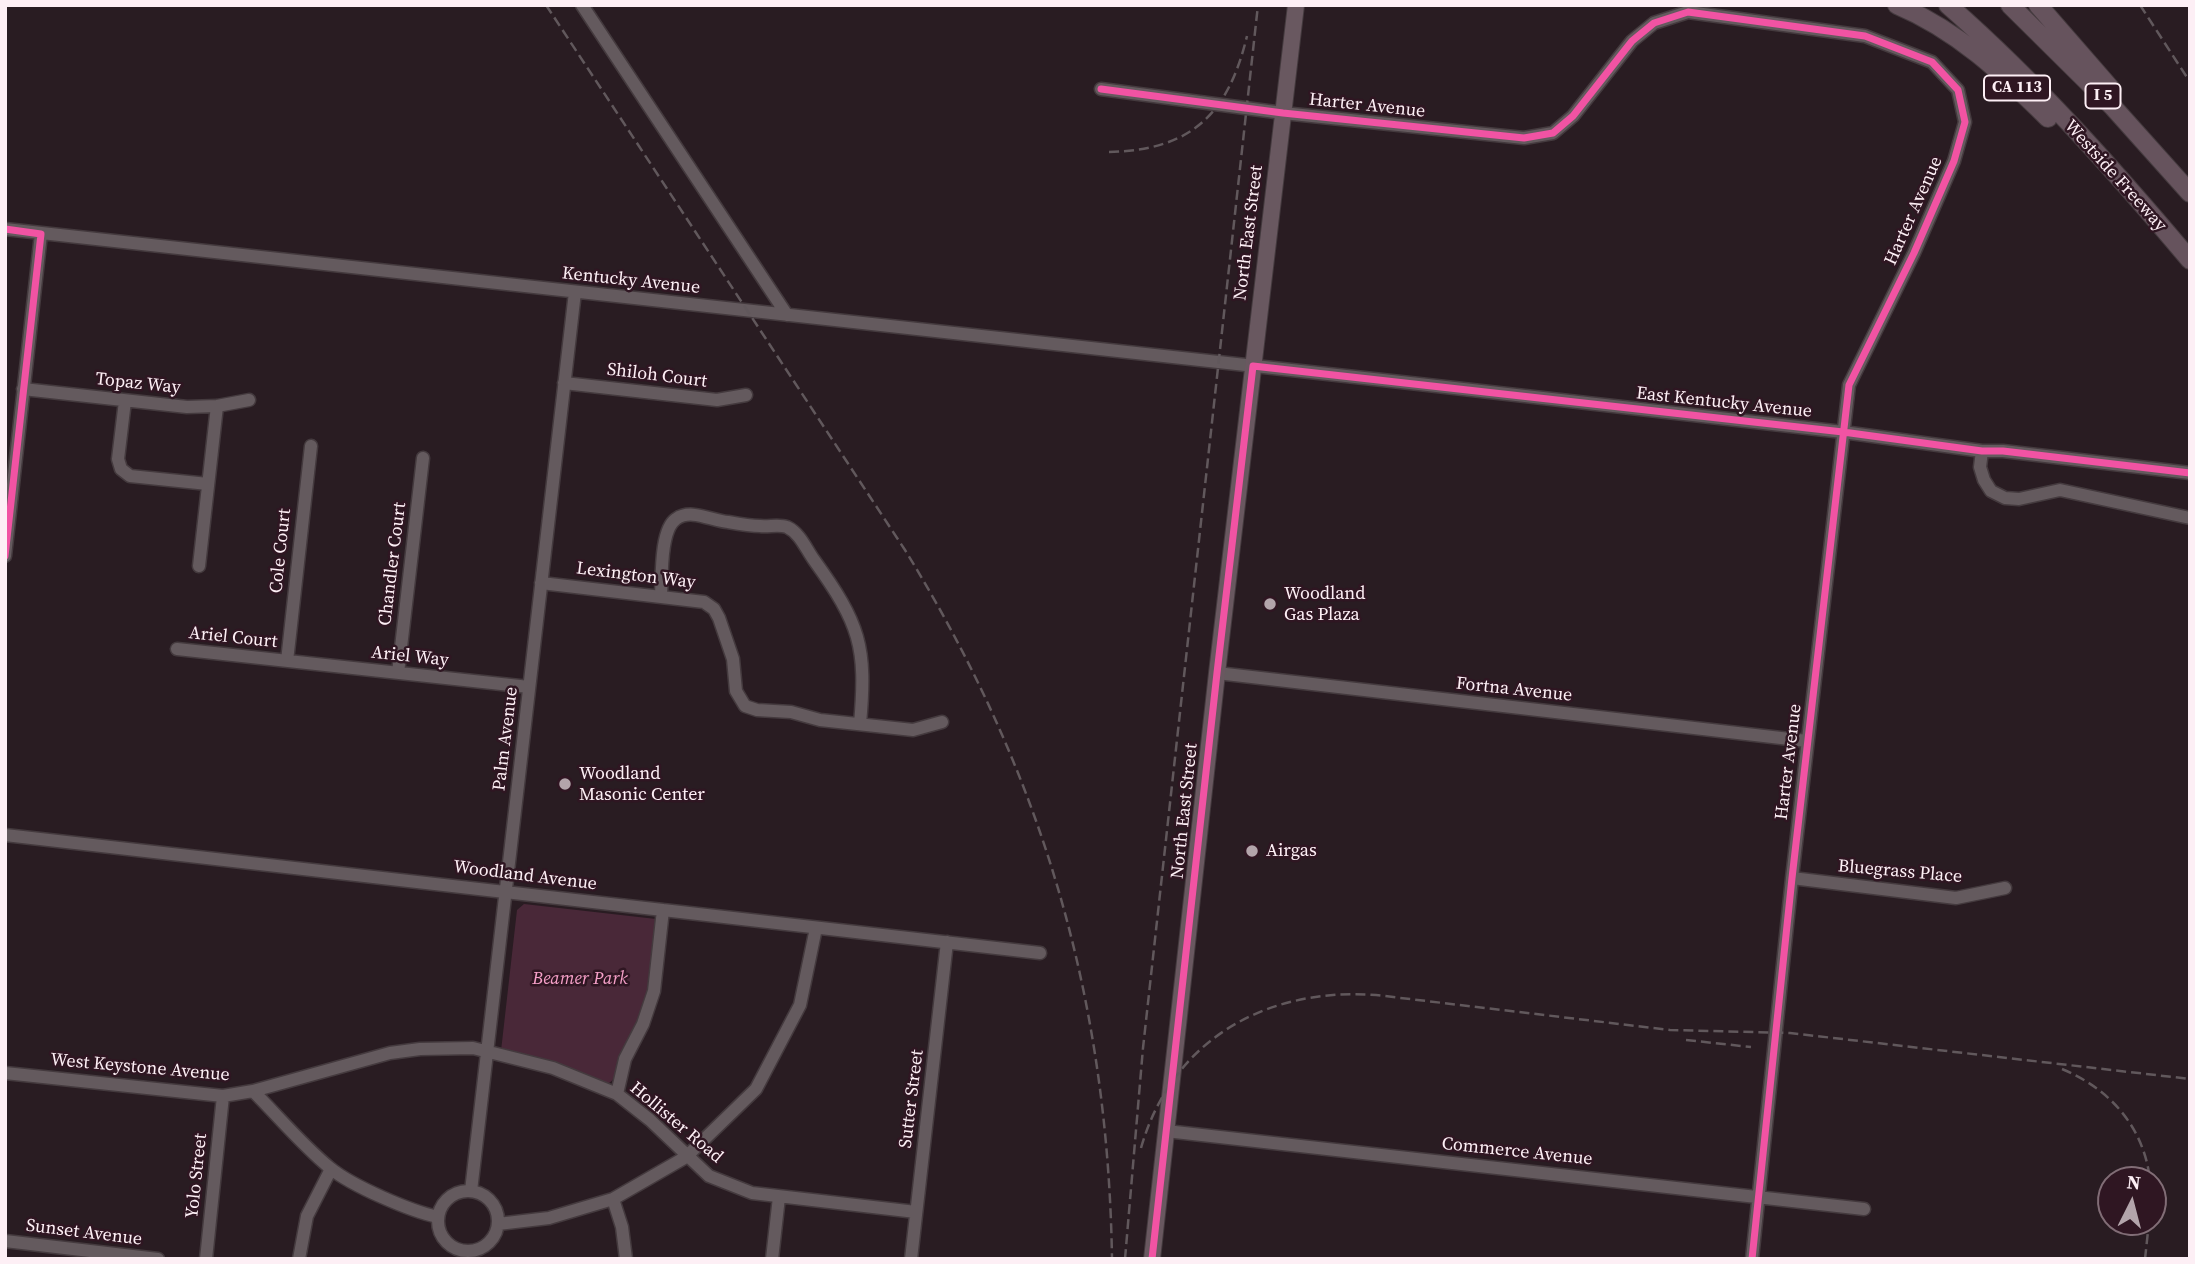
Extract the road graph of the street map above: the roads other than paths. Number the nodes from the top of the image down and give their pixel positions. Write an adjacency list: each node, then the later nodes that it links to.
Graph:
1 (582, 5): 16 (street)
2 (1296, 5): 8 (main road, North East Street)
3 (1897, 5): 10 (highway, CA 113)
4 (1948, 5): 10 (highway, Westside Freeway / I 5)
5 (2010, 5): 11 (highway, I 5)
6 (2038, 5): 9 (highway)
7 (1101, 89): 8 (street, Harter Avenue)
8 (1283, 113): 17 (main road, North East Street); 24 (street, Harter Avenue)
9 (2190, 181)
10 (2127, 186): 14 (highway, Westside Freeway / I 5)
11 (2190, 193)
12 (5, 229): 13 (street, Kentucky Avenue)
13 (41, 234): 15 (street, Kentucky Avenue); 19 (street)
14 (2190, 260)
15 (575, 292): 16 (street, Kentucky Avenue); 18 (street, Palm Avenue)
16 (787, 315): 17 (street, Kentucky Avenue)
17 (1253, 366): 24 (street, East Kentucky Avenue); 39 (main road, North East Street)
18 (564, 383): 20 (street, Shiloh Court); 34 (street, Palm Avenue)
19 (23, 389): 22 (street, Topaz Way); 31 (street)
20 (746, 395)
21 (249, 400): 23 (street, Topaz Way)
22 (125, 401): 23 (street, Topaz Way); 29 (street)
23 (217, 406): 29 (street)
24 (1843, 432): 26 (street, East Kentucky Avenue); 43 (street, Harter Avenue)
25 (311, 446): 37 (street, Cole Court)
26 (1982, 451): 28 (street, East Kentucky Avenue); 30 (street)
27 (423, 458): 38 (street, Chandler Court)
28 (2190, 473)
29 (208, 484): 33 (street)
30 (2190, 518)
31 (7, 530): 32 (street)
32 (5, 556)
33 (199, 566)
34 (541, 583): 35 (street, Lexington Way); 40 (street, Palm Avenue)
35 (660, 596): 42 (street, Lexington Way); 42 (street)
36 (177, 649): 37 (street, Ariel Court)
37 (287, 661): 38 (street, Ariel Way)
38 (398, 673): 40 (street, Ariel Way)
39 (1217, 673): 43 (street, Fortna Avenue); 57 (main road, North East Street)
40 (529, 687): 47 (street, Palm Avenue)
41 (942, 722): 42 (street)
42 (860, 724)
43 (1807, 740): 45 (street, Harter Avenue)
44 (5, 835): 47 (street, Woodland Avenue)
45 (1792, 878): 46 (street, Bluegrass Place); 62 (street, Harter Avenue)
46 (2005, 888)
47 (505, 892): 48 (street, Woodland Avenue); 52 (street, Palm Avenue)
48 (663, 910): 49 (street, Woodland Avenue); 55 (street)
49 (816, 928): 50 (street, Woodland Avenue); 58 (street)
50 (947, 943): 51 (street, Woodland Avenue); 65 (street, Sutter Street)
51 (1040, 953)
52 (488, 1052): 54 (street, Hollister Road); 55 (street, Hollister Road); 60 (street, Palm Avenue)
53 (5, 1073): 56 (street, West Keystone Avenue)
54 (253, 1091): 56 (street, West Keystone Avenue); 59 (street, West Keystone Avenue)
55 (617, 1094): 58 (street, Hollister Road)
56 (223, 1096): 71 (street, Yolo Street)
57 (1166, 1131): 62 (street, Commerce Avenue); 76 (main road, North East Street)
58 (686, 1157): 61 (street, Hollister Road); 63 (street)
59 (331, 1169): 66 (street, West Keystone Avenue); 72 (street)
60 (471, 1191): 66 (street); 67 (street)
61 (779, 1197): 65 (street, Hollister Road); 74 (street)
62 (1759, 1197): 64 (street, Commerce Avenue); 77 (street, Harter Avenue)
63 (614, 1199): 67 (street); 73 (street)
64 (1864, 1209)
65 (916, 1212): 75 (street, Sutter Street)
66 (438, 1217): 69 (street)
67 (498, 1224): 69 (street)
68 (5, 1241): 70 (street, Sunset Avenue)
69 (464, 1255)
70 (158, 1259)
71 (205, 1259)
72 (299, 1259)
73 (626, 1259)
74 (772, 1259)
75 (911, 1259)
76 (1152, 1259)
77 (1752, 1259)

